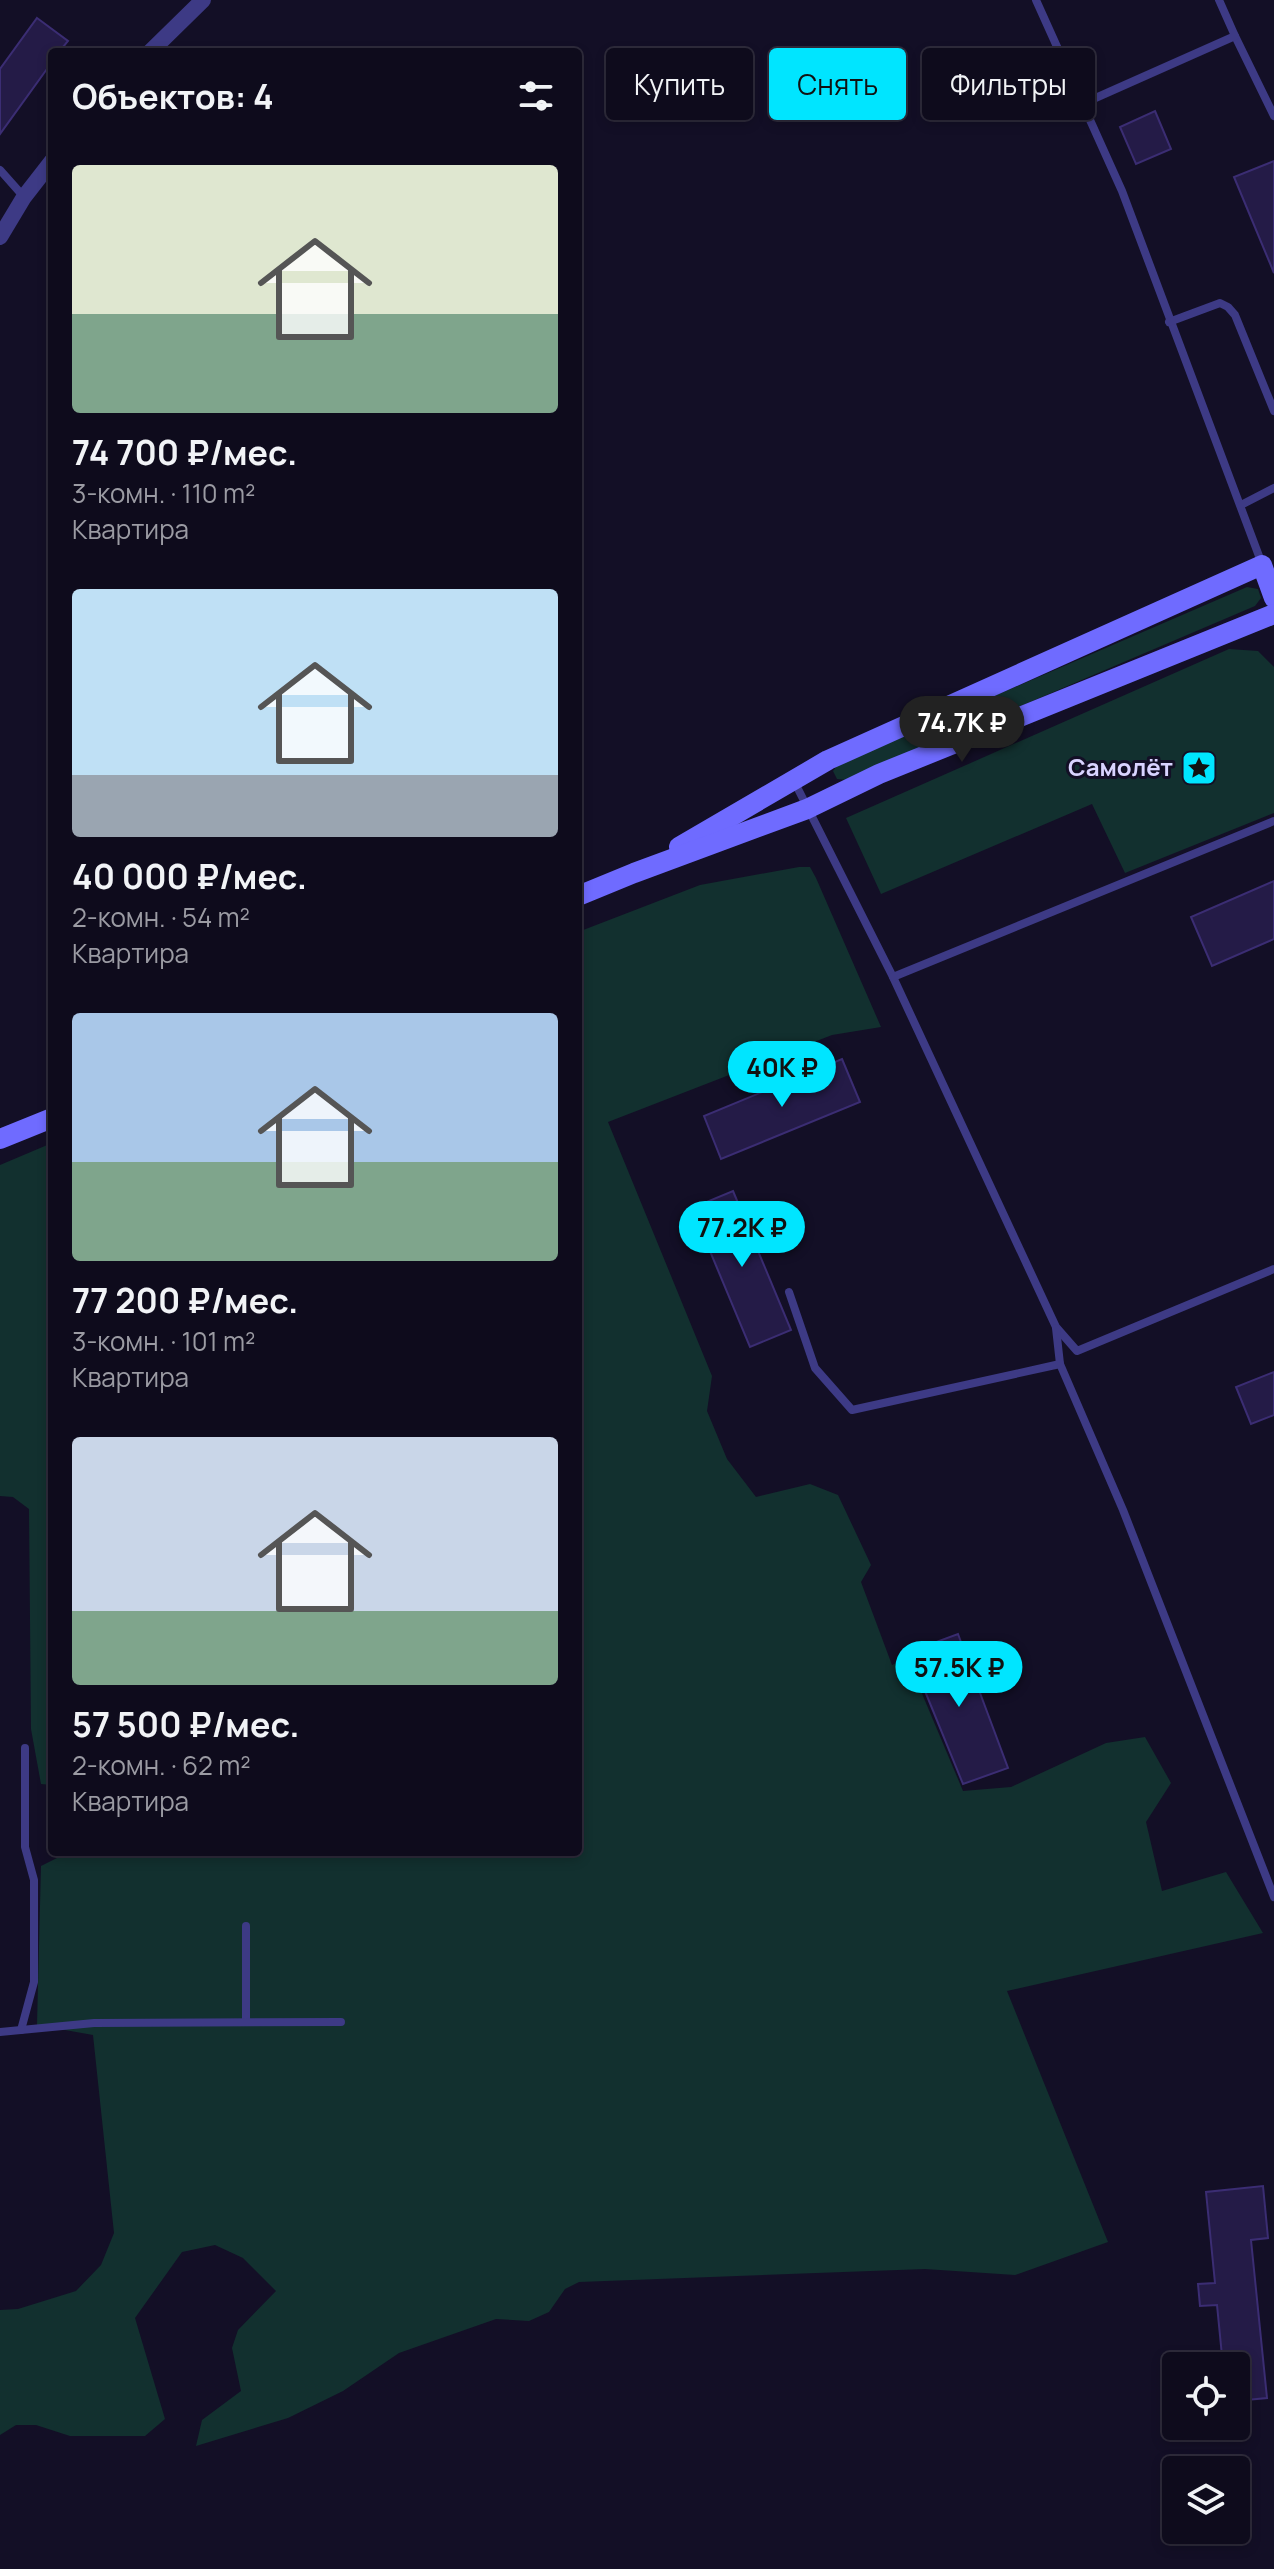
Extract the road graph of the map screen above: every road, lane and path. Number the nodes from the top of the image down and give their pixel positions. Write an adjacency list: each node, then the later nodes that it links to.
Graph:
1 (203, 0): 5 (street)
2 (1036, 0): 6 (lane)
3 (1219, 0): 4 (lane)
4 (1235, 36): 7 (lane); 8 (lane)
5 (154, 48)
6 (1057, 48)
7 (1095, 98)
8 (1270, 100): 9 (lane)
9 (1274, 116)
10 (1089, 120): 15 (lane)
11 (48, 166): 13 (street)
12 (0, 170): 13 (lane)
13 (24, 197): 14 (street)
14 (0, 237)
15 (1169, 322): 16 (lane); 18 (lane)
16 (1274, 411)
17 (1274, 488): 18 (lane)
18 (1241, 505): 19 (lane)
19 (1262, 565): 20 (street); 22 (street)
20 (1274, 598)
21 (1274, 614): 23 (street)
22 (794, 780): 23 (lane); 25 (street)
23 (807, 809): 25 (street); 27 (lane)
24 (1274, 821): 27 (lane)
25 (634, 873): 26 (street)
26 (582, 894)
27 (893, 977): 32 (lane)
28 (48, 1120): 29 (street)
29 (0, 1139)
30 (1274, 1269): 32 (lane)
31 (789, 1292): 33 (lane)
32 (1056, 1327): 33 (lane)
33 (1060, 1364): 35 (lane)
34 (25, 1748): 39 (lane)
35 (1274, 1897)
36 (246, 1926): 37 (lane)
37 (246, 2022): 38 (lane); 39 (lane)
38 (341, 2022)
39 (21, 2030): 40 (lane)
40 (1, 2035)

